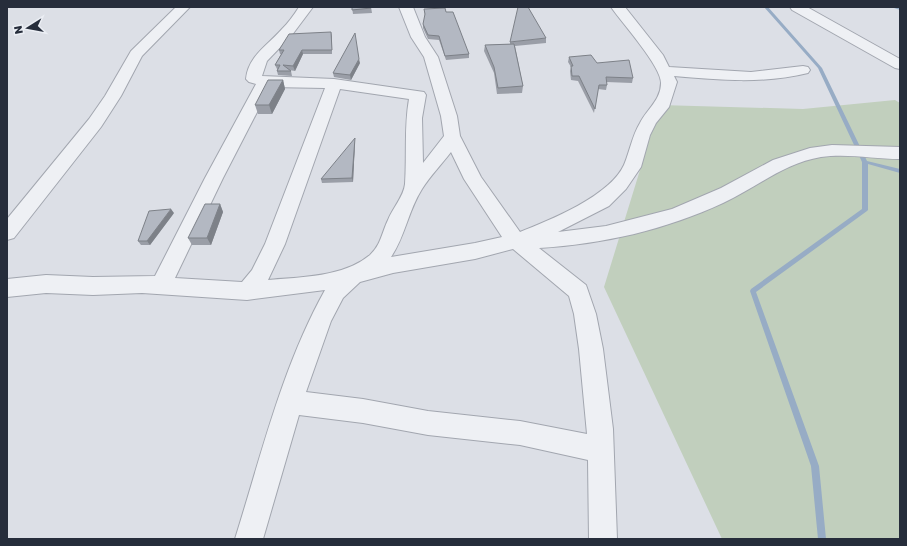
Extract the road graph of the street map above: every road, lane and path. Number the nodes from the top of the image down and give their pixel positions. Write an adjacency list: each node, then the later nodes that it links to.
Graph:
1 (183, 7): 16 (street)
2 (306, 7): 11 (street)
3 (406, 7): 13 (street)
4 (618, 7): 10 (street)
5 (797, 7): 7 (street)
6 (900, 53): 7 (street)
7 (885, 55): 8 (street)
8 (900, 65)
9 (803, 70): 10 (street)
10 (665, 71): 17 (street)
11 (265, 82): 12 (street); 19 (street)
12 (334, 84): 15 (street); 21 (street)
13 (452, 136): 15 (street); 17 (street)
14 (900, 153): 17 (street)
15 (414, 186): 18 (street)
16 (7, 233)
17 (516, 241): 18 (street); 23 (street)
18 (353, 276): 21 (street); 22 (street)
19 (161, 285): 20 (street); 21 (street)
20 (7, 288)
21 (247, 291)
22 (291, 402): 23 (street); 24 (street)
23 (600, 450): 25 (street)
24 (248, 539)
25 (603, 539)

